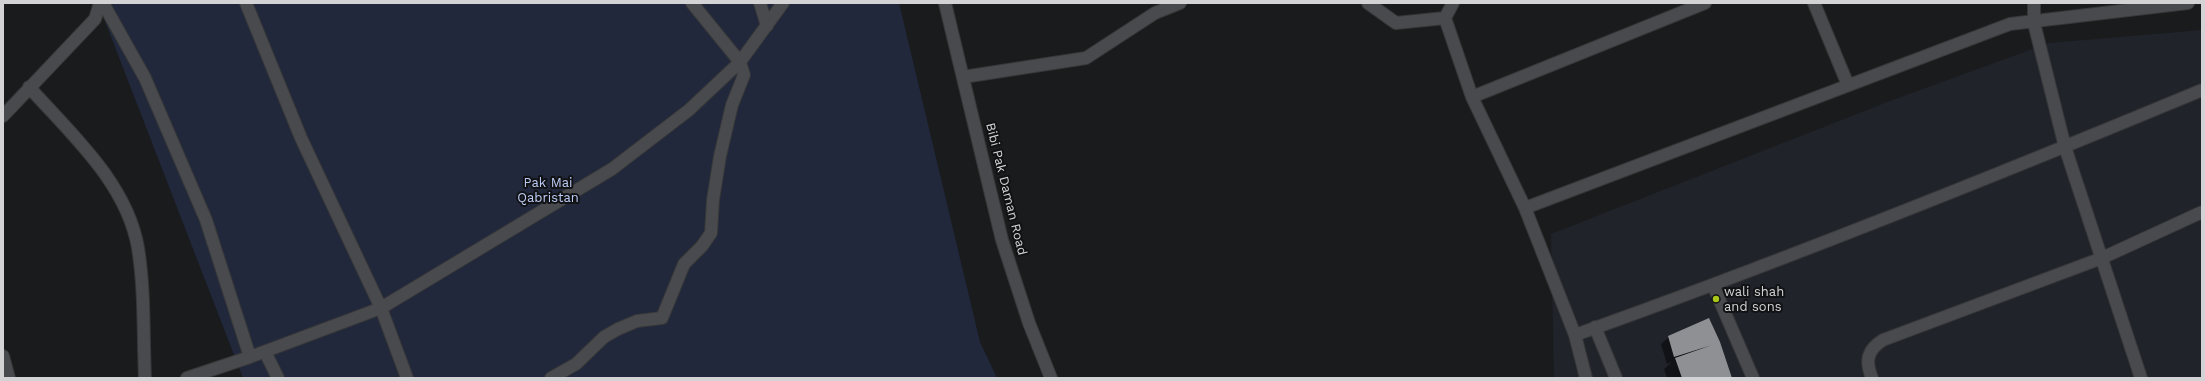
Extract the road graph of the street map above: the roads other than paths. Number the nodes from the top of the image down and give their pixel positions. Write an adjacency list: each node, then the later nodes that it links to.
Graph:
1 (102, 3): 21 (street); 35 (street)
2 (246, 3): 30 (street)
3 (692, 3): 18 (street)
4 (760, 3): 17 (street)
5 (783, 3): 17 (street)
6 (945, 3): 19 (street, Bibi Pak Daman Road)
7 (1180, 3): 19 (street)
8 (1368, 3): 15 (street)
9 (1453, 3): 15 (street)
10 (1705, 3): 14 (street)
11 (1814, 3): 20 (street)
12 (2034, 3): 16 (street)
13 (2188, 3): 16 (street)
14 (1674, 8): 23 (street)
15 (1445, 18): 23 (street)
16 (2034, 23): 20 (street); 25 (street)
17 (767, 26): 18 (street)
18 (740, 62): 30 (street); 41 (street)
19 (964, 78): 42 (street, Bibi Pak Daman Road)
20 (1848, 85): 26 (street)
21 (29, 87): 24 (street); 37 (street)
22 (2202, 90): 25 (street)
23 (1472, 97): 26 (street)
24 (3, 116)
25 (2065, 147): 28 (street); 29 (street)
26 (1525, 208): 32 (street)
27 (2202, 212): 28 (street)
28 (2102, 258): 46 (street); 47 (street)
29 (1713, 285): 31 (street); 45 (street)
30 (381, 308): 33 (street); 40 (street)
31 (1595, 327): 32 (street); 44 (street)
32 (1575, 335): 43 (street)
33 (265, 352): 35 (street); 39 (street)
34 (3, 356): 36 (street)
35 (250, 357): 38 (street)
36 (9, 378)
37 (145, 378)
38 (187, 378)
39 (278, 378)
40 (407, 378)
41 (551, 378)
42 (1051, 378)
43 (1586, 378)
44 (1616, 378)
45 (1753, 378)
46 (1872, 378)
47 (2141, 378)

